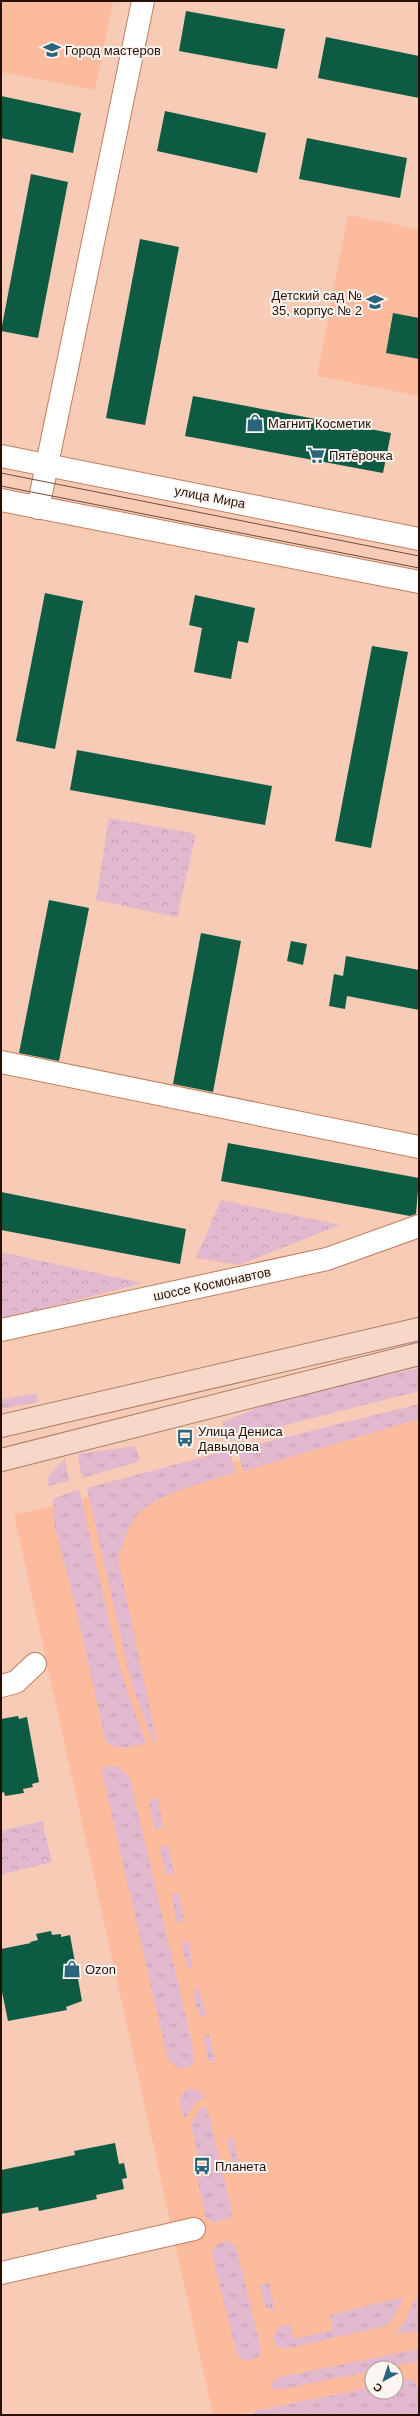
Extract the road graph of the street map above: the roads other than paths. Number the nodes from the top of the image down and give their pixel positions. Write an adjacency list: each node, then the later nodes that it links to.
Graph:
1 (143, 1): 3 (street)
2 (1, 456): 3 (street, улица Мира)
3 (46, 465): 5 (street); 6 (street, улица Мира)
4 (1, 500): 5 (street)
5 (38, 508): 7 (street)
6 (419, 538)
7 (419, 582)
8 (1, 1062): 9 (street)
9 (419, 1147)
10 (419, 1226): 12 (street, шоссе Космонавтов)
11 (419, 1329): 14 (main road)
12 (1, 1330)
13 (419, 1354): 15 (main road)
14 (1, 1426)
15 (1, 1460)
16 (36, 1664): 17 (street)
17 (1, 1686)
18 (194, 2229): 19 (street)
19 (1, 2273)

